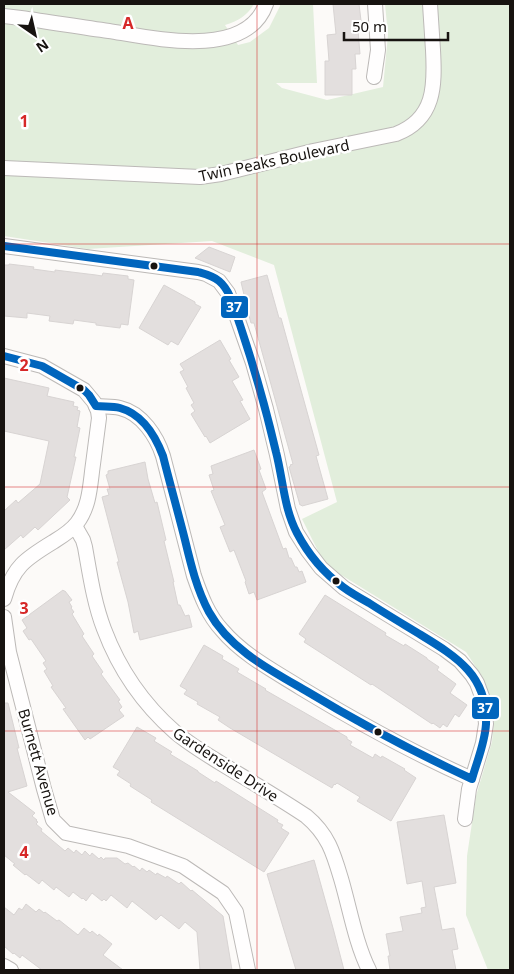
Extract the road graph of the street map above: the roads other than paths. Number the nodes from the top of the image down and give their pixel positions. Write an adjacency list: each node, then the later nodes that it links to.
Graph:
1 (266, 4): 4 (street)
2 (375, 4): 5 (street)
3 (430, 4): 6 (street, Twin Peaks Boulevard)
4 (4, 16)
5 (374, 77)
6 (4, 168)
7 (4, 246): 14 (street)
8 (4, 356): 9 (street)
9 (96, 406): 10 (street); 14 (street)
10 (75, 526): 11 (street); 19 (street, Gardenside Drive)
11 (6, 582): 12 (street)
12 (4, 599)
13 (4, 617): 18 (street, Burnett Avenue)
14 (472, 779): 15 (street)
15 (464, 819)
16 (4, 966): 17 (street)
17 (11, 970)
18 (248, 970)
19 (369, 970)

